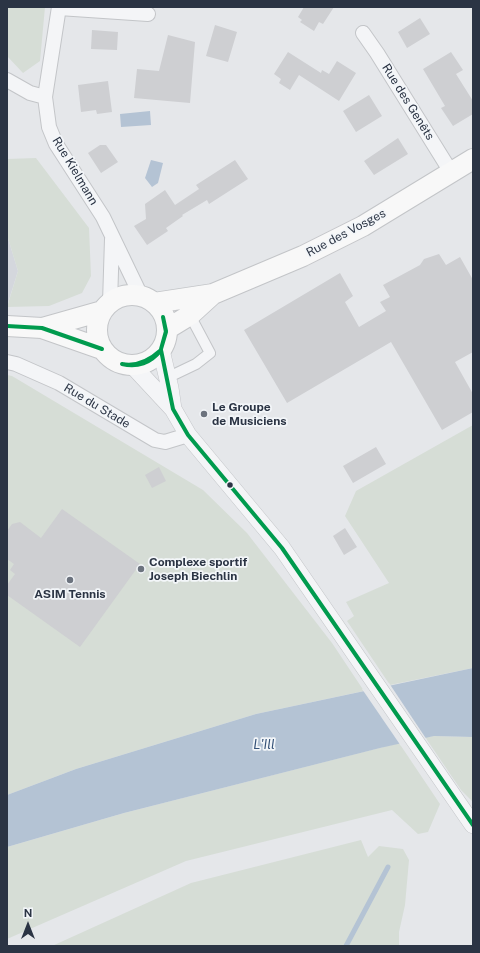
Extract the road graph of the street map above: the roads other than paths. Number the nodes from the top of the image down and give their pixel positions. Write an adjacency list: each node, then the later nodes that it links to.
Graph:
1 (59, 7): 2 (street); 5 (street, Rue Kielmann)
2 (148, 14)
3 (363, 33): 7 (street, Rue des Genêts)
4 (7, 80): 5 (street)
5 (45, 97): 8 (street, Rue Kielmann)
6 (473, 159): 7 (main road, Rue des Vosges)
7 (451, 172): 9 (main road, Rue des Vosges)
8 (112, 236): 10 (street, Rue Kielmann); 11 (street, Rue Kielmann)
9 (213, 294): 10 (main road, Rue des Vosges); 15 (main road, Rue des Vosges)
10 (147, 300): 11 (main road, Rue des Vosges); 15 (main road)
11 (106, 307): 14 (main road, Rue des Vosges); 16 (main road)
12 (193, 322): 20 (street)
13 (7, 326): 14 (main road, Rue des Vosges)
14 (42, 328): 16 (main road, Rue des Vosges)
15 (167, 329): 17 (main road)
16 (102, 349): 19 (main road, Rue des Vosges)
17 (161, 350): 19 (main road); 21 (street)
18 (7, 362): 22 (street, Rue du Stade)
19 (133, 366): 21 (street)
20 (173, 375)
21 (173, 409): 22 (street)
22 (188, 435): 23 (street)
23 (473, 825)

